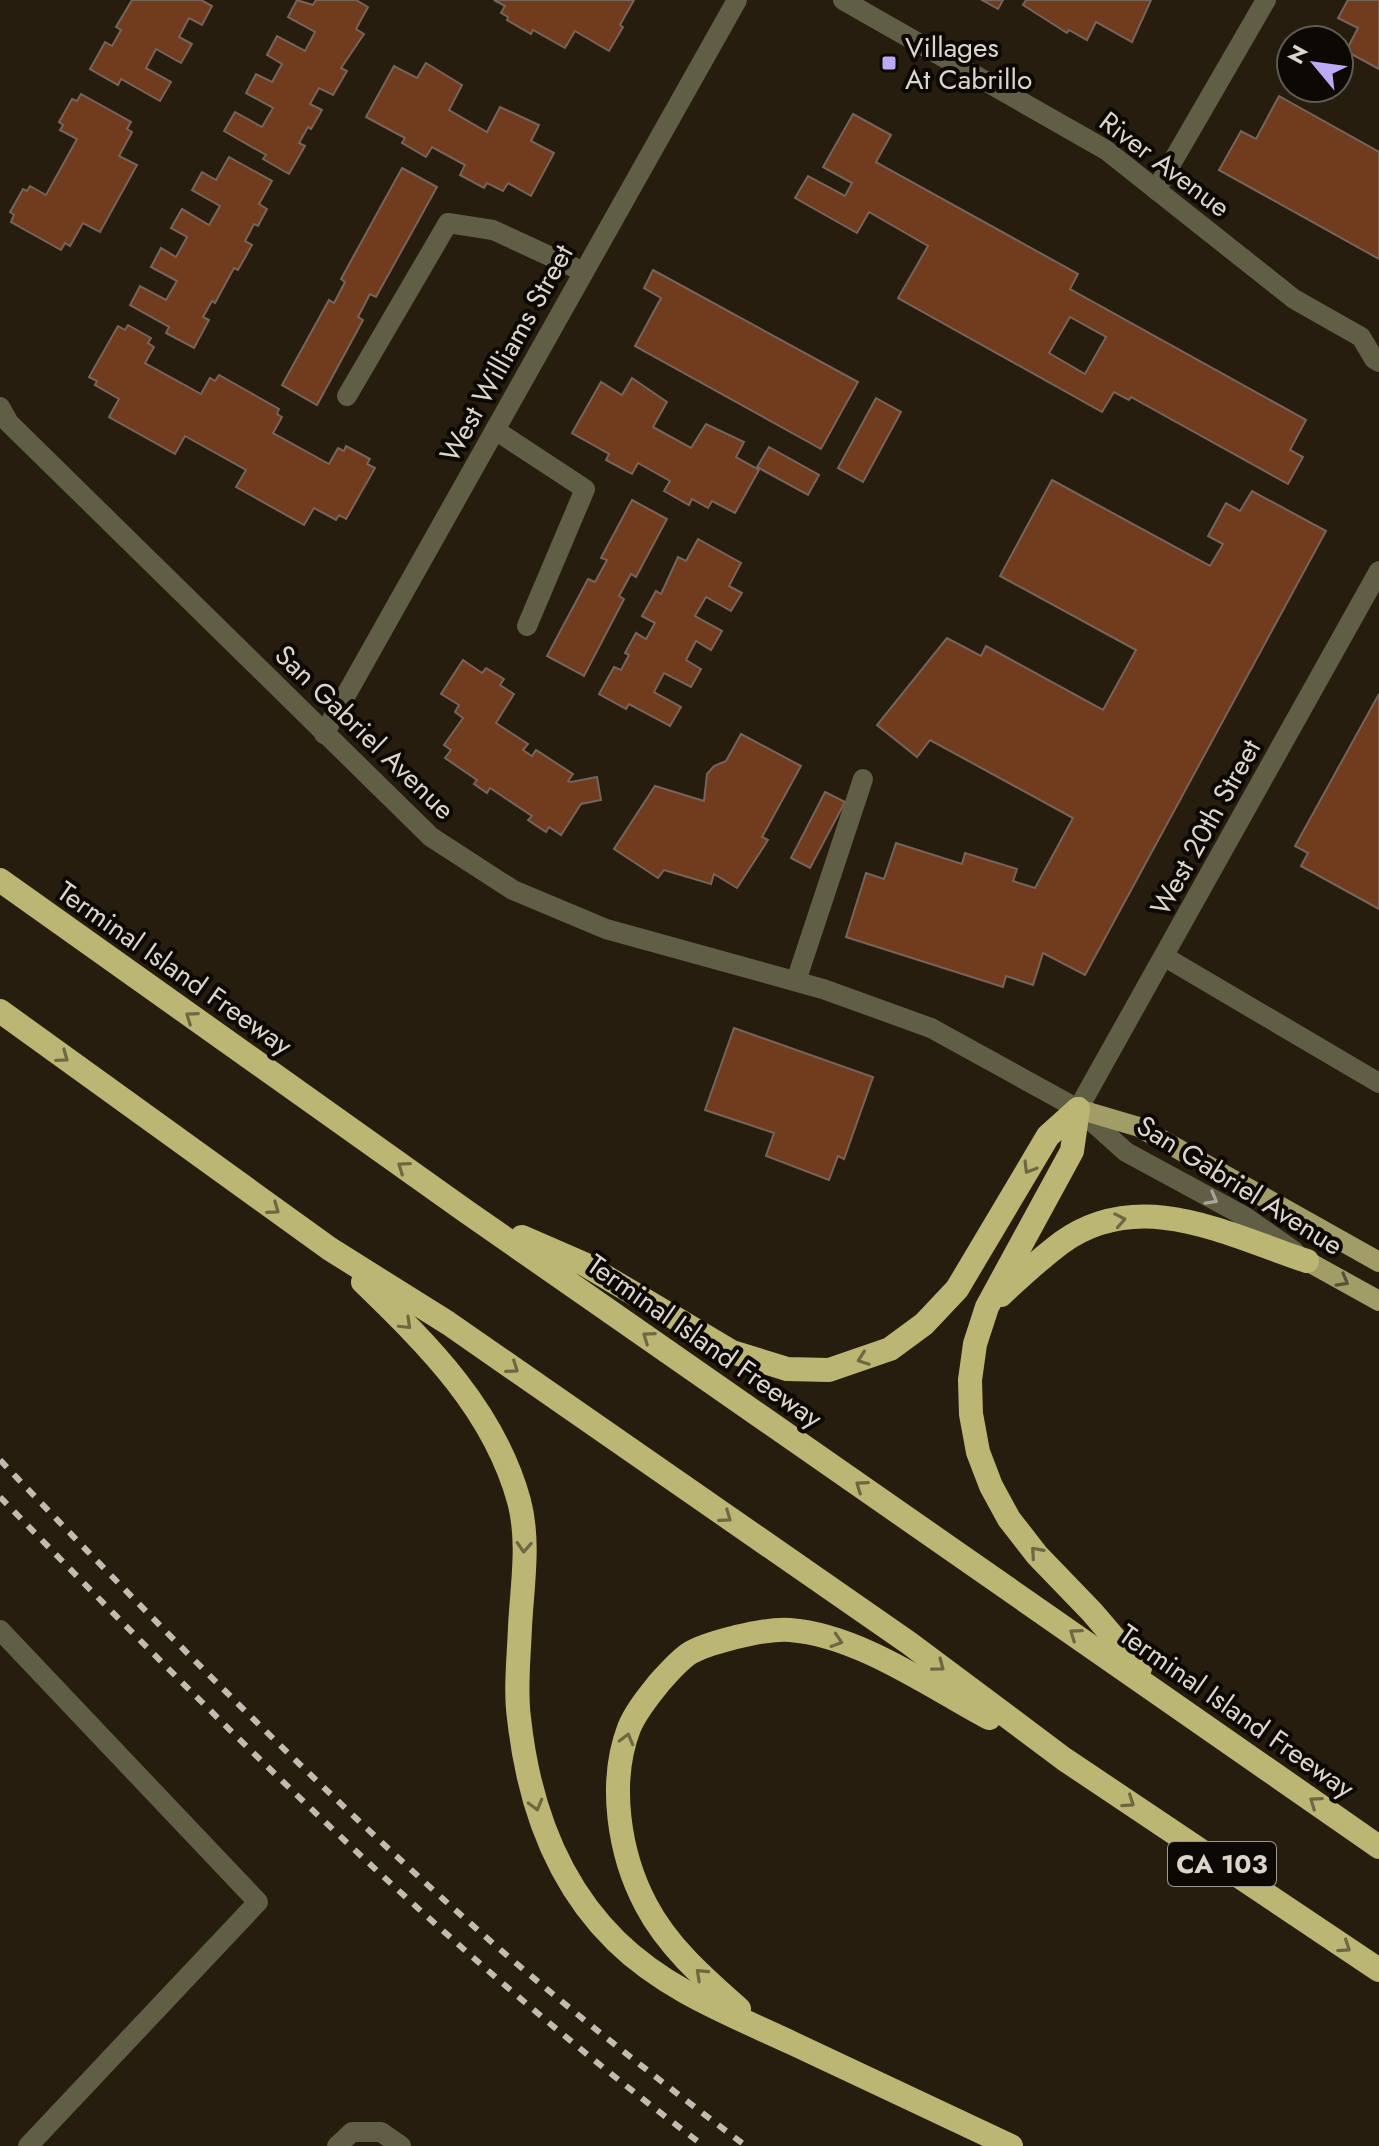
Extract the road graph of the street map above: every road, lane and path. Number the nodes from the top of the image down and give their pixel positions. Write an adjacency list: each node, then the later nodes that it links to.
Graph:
1 (737, 0): 5 (street, West Williams Street)
2 (843, 0): 4 (street, River Avenue)
3 (1266, 0): 4 (street)
4 (1156, 190): 6 (street, River Avenue)
5 (584, 272): 8 (street); 10 (street, West Williams Street)
6 (1370, 336): 7 (street, River Avenue)
7 (1379, 362)
8 (347, 396)
9 (0, 407): 13 (street, San Gabriel Avenue)
10 (495, 430): 12 (street); 13 (street, West Williams Street)
11 (1379, 571): 16 (street, West 20th Street)
12 (527, 626)
13 (324, 734): 17 (street, San Gabriel Avenue)
14 (863, 779): 17 (street)
15 (0, 880): 21 (highway, Terminal Island Freeway, one-way to 15)
16 (1165, 957): 19 (street); 20 (street, West 20th Street)
17 (796, 981): 20 (street, San Gabriel Avenue)
18 (0, 1011): 22 (highway, one-way to 22)
19 (1379, 1083)
20 (1078, 1109): 21 (highway, one-way to 21); 23 (street, San Gabriel Avenue, one-way to 23); 24 (main road, San Gabriel Avenue); 26 (highway)
21 (467, 1212): 28 (highway, Terminal Island Freeway, one-way to 21)
22 (330, 1249): 29 (highway, one-way to 29); 32 (highway, one-way to 32)
23 (1307, 1261): 25 (main road, San Gabriel Avenue, one-way to 25); 26 (highway, one-way to 23)
24 (1379, 1262)
25 (1379, 1301)
26 (987, 1307): 28 (highway, one-way to 26)
27 (0, 1630): 33 (street)
28 (1162, 1694): 30 (highway, Terminal Island Freeway, one-way to 28)
29 (1064, 1759): 31 (highway, CA 103, one-way to 31); 32 (highway, one-way to 29)
30 (1379, 1847)
31 (1379, 1970)
32 (758, 2027): 36 (highway)
33 (28, 2146)
34 (337, 2146): 35 (street)
35 (401, 2146)
36 (1011, 2146)

